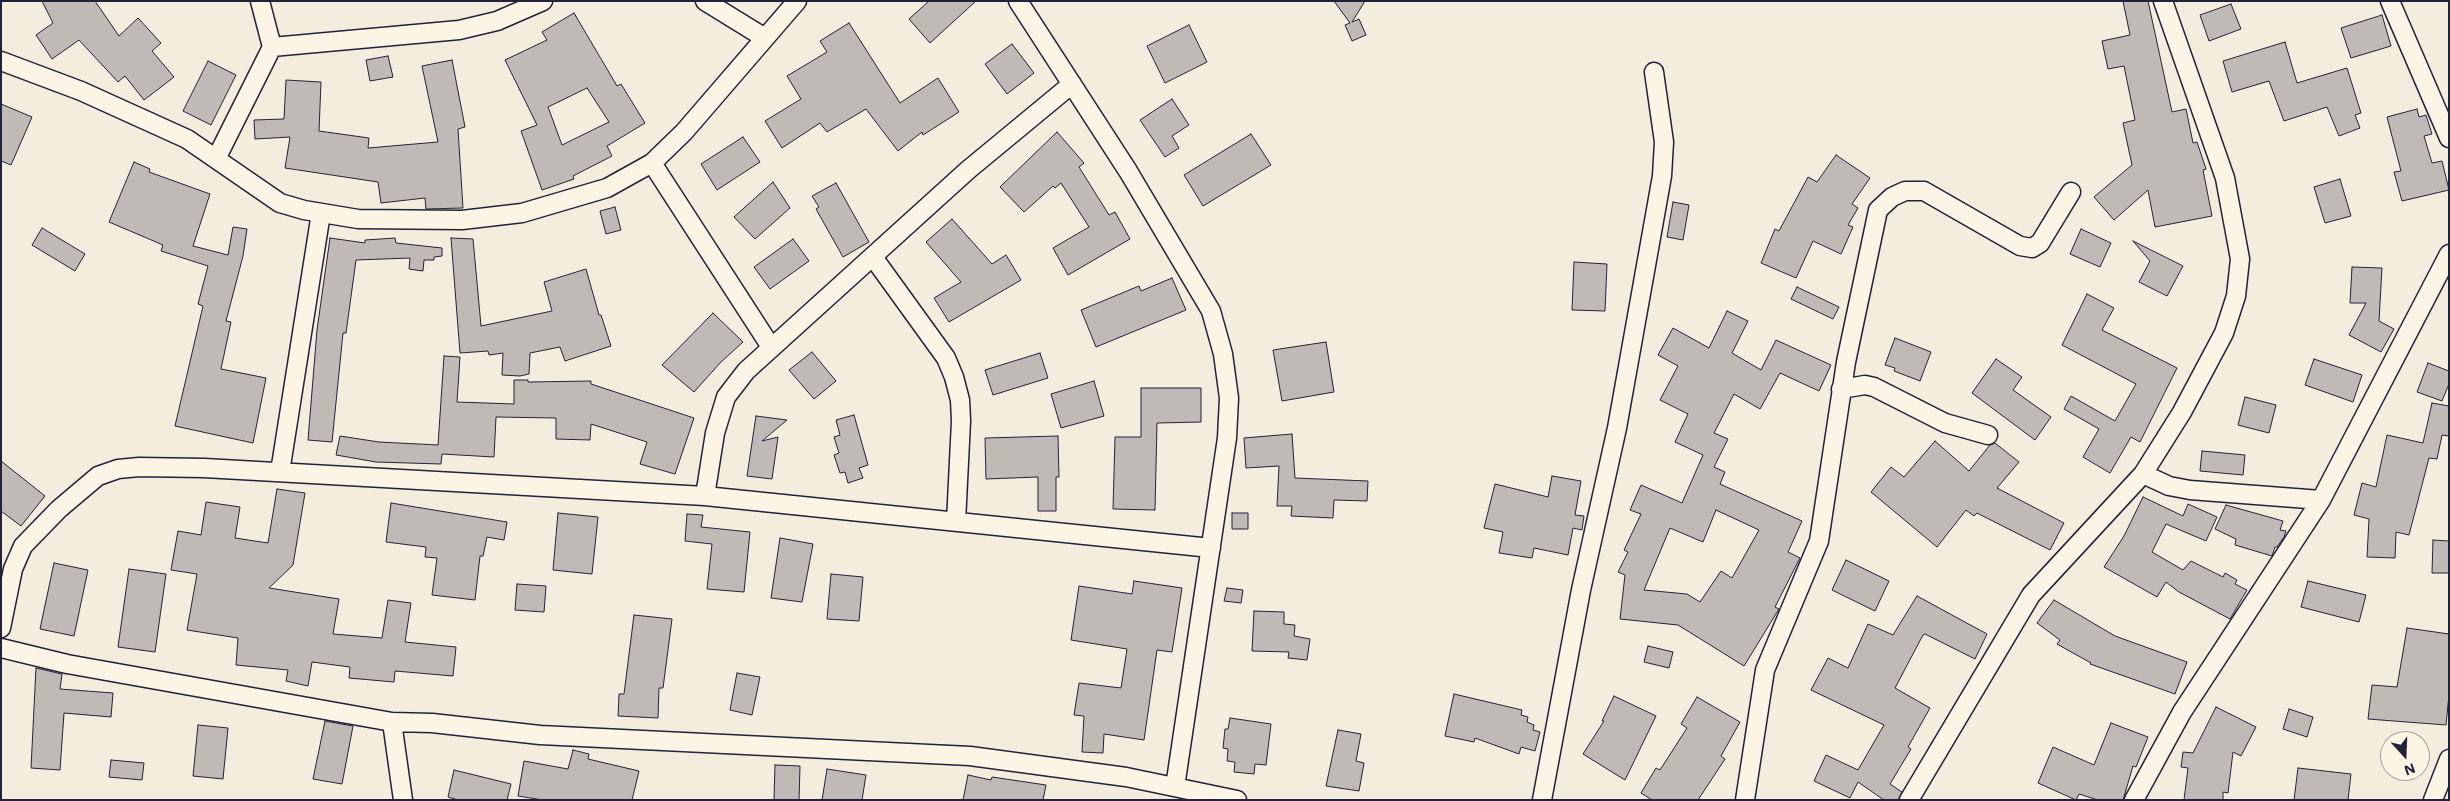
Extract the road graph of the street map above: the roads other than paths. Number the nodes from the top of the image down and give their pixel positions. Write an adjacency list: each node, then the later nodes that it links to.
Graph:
1 (260, 1): 9 (street)
2 (543, 1): 9 (street)
3 (705, 1): 8 (street)
4 (797, 1): 8 (street)
5 (1018, 1): 12 (street)
6 (2163, 1): 24 (street)
7 (2390, 1): 13 (street)
8 (765, 38): 15 (street)
9 (272, 47): 14 (street)
10 (1, 61): 14 (street)
11 (1654, 72): 36 (street)
12 (1072, 84): 19 (street); 28 (street)
13 (2449, 138)
14 (216, 159): 17 (street)
15 (652, 163): 17 (street); 20 (street)
16 (2071, 192): 21 (street)
17 (321, 213): 23 (street)
18 (2449, 254): 26 (street)
19 (873, 257): 20 (street); 27 (street)
20 (771, 347): 25 (street)
21 (1842, 389): 22 (street); 37 (street)
22 (1988, 435)
23 (280, 472): 25 (street); 29 (street)
24 (2143, 474): 26 (street); 38 (street)
25 (705, 496): 27 (street)
26 (2321, 500): 39 (street)
27 (956, 522): 28 (street)
28 (1211, 548): 33 (street)
29 (1, 628)
30 (1, 648): 31 (street)
31 (392, 722): 33 (street); 34 (street)
32 (2449, 759): 40 (street)
33 (1175, 787): 35 (street)
34 (403, 800)
35 (1237, 800)
36 (1542, 800)
37 (1745, 800)
38 (1909, 800)
39 (2134, 800)
40 (2433, 800)

